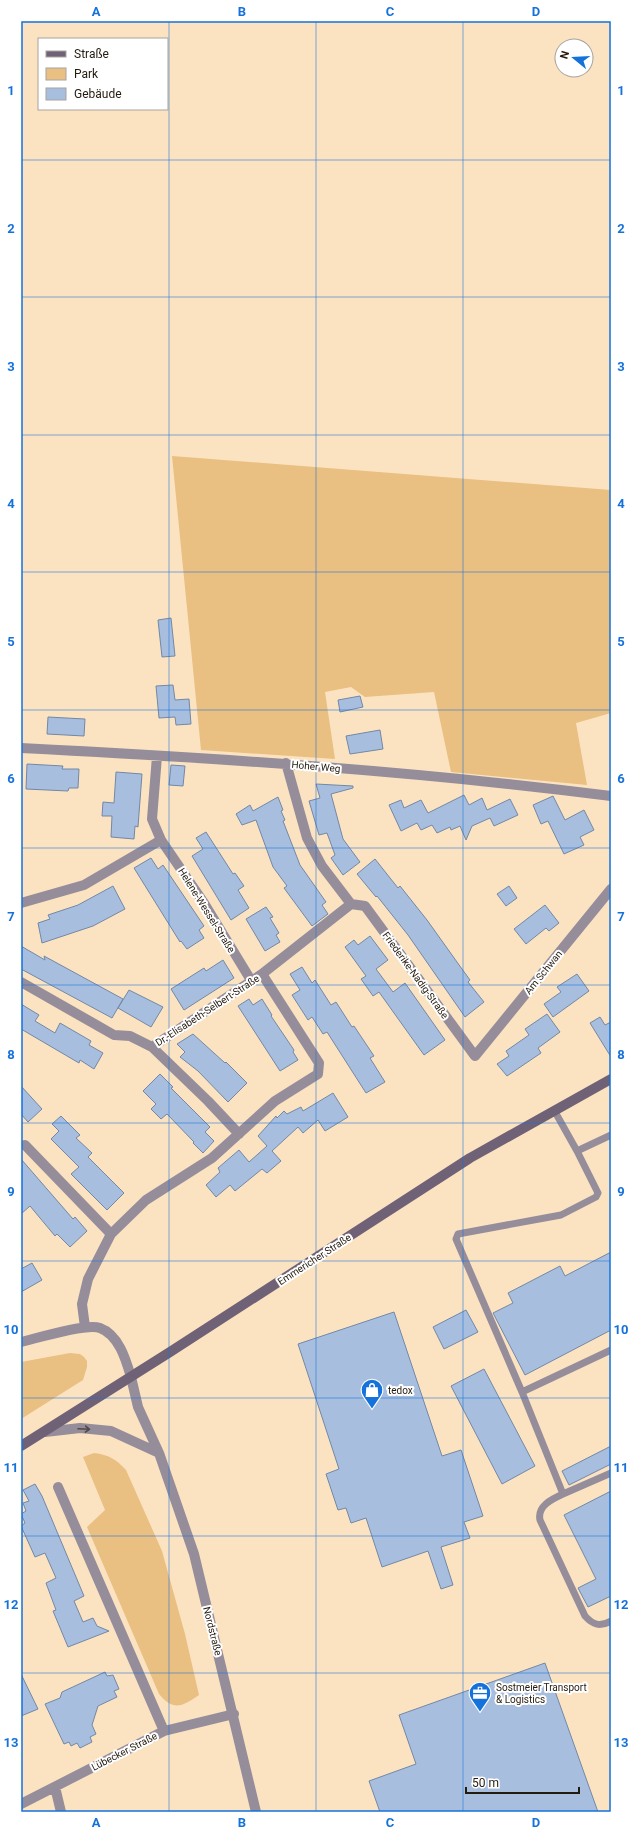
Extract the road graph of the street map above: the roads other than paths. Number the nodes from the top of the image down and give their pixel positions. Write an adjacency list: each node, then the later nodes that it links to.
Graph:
1 (21, 748): 2 (street, Hoher Weg)
2 (157, 756): 3 (street, Hoher Weg); 5 (street, Helene-Wessel-Straße)
3 (286, 763): 4 (street, Hoher Weg); 8 (street)
4 (611, 796)
5 (162, 840): 7 (street); 11 (street, Helene-Wessel-Straße)
6 (611, 889): 13 (street, Am Schwan)
7 (21, 903)
8 (351, 904): 9 (street); 13 (street, Friederike-Nadig-Straße)
9 (262, 974): 11 (street, Dr.-Elisabeth-Selbert-Straße); 16 (street)
10 (21, 982): 12 (street, Dr.-Elisabeth-Selbert-Straße)
11 (252, 982): 12 (street, Dr.-Elisabeth-Selbert-Straße)
12 (152, 1047): 16 (street, Dr.-Elisabeth-Selbert-Straße)
13 (475, 1056)
14 (611, 1079): 15 (main road, Emmericher Straße)
15 (554, 1110): 19 (lane); 24 (main road, Emmericher Straße)
16 (239, 1134): 20 (street)
17 (611, 1135): 19 (lane)
18 (25, 1145): 20 (street)
19 (577, 1150): 25 (lane)
20 (111, 1234): 21 (street)
21 (85, 1327): 22 (street); 24 (street, Nordstraße)
22 (21, 1342)
23 (611, 1350): 25 (lane)
24 (131, 1376): 26 (main road, Emmericher Straße); 28 (street, Nordstraße)
25 (522, 1392): 31 (lane)
26 (45, 1432): 27 (main road, Emmericher Straße); 28 (street, one-way to 28)
27 (21, 1446)
28 (159, 1453): 33 (street, Nordstraße)
29 (611, 1473): 31 (lane)
30 (58, 1487): 34 (street)
31 (563, 1494): 32 (lane)
32 (611, 1621)
33 (234, 1714): 34 (street, Lübecker Straße); 38 (street, Nordstraße)
34 (164, 1731): 35 (street, Lübecker Straße)
35 (55, 1786): 36 (street, Lübecker Straße); 37 (street)
36 (21, 1804)
37 (61, 1812)
38 (256, 1812)

